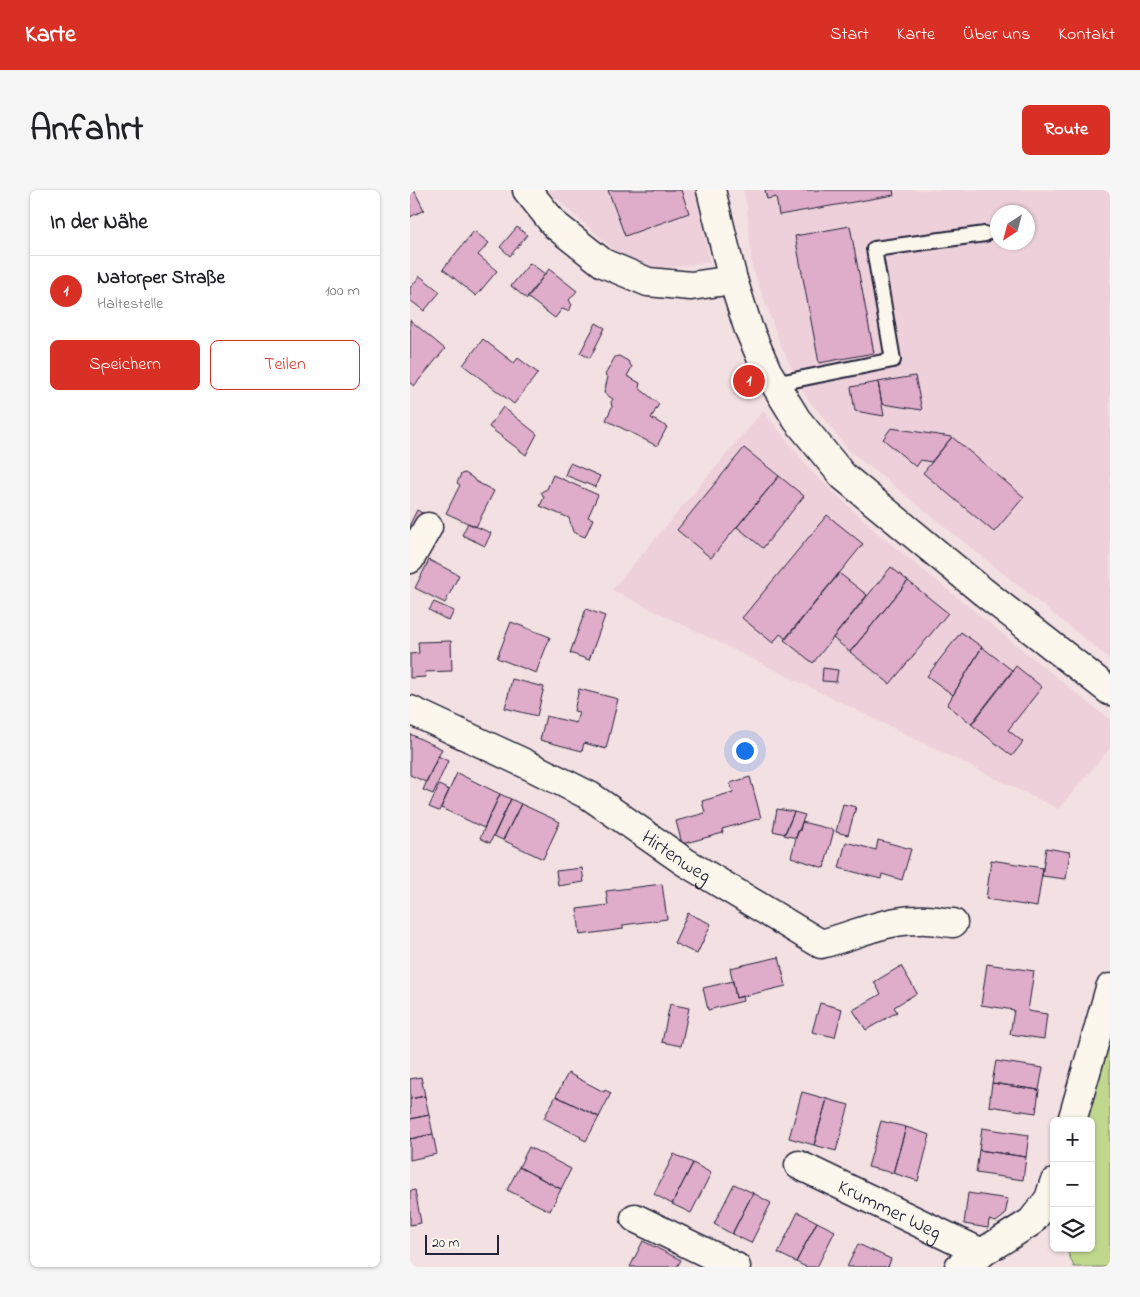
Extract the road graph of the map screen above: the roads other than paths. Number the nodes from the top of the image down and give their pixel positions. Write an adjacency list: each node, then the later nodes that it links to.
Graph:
1 (527, 190): 4 (street)
2 (711, 190): 4 (street)
3 (985, 234): 5 (lane)
4 (733, 280): 5 (street)
5 (774, 384): 8 (street)
6 (428, 527): 7 (street)
7 (410, 559)
8 (1110, 691)
9 (410, 710): 10 (street, Hirtenweg)
10 (953, 923)
11 (1110, 988): 12 (street)
12 (1073, 1117)
13 (799, 1165): 16 (street, Krummer Weg)
14 (1050, 1196): 16 (street)
15 (635, 1218): 17 (street)
16 (982, 1253): 18 (street)
17 (736, 1267)
18 (959, 1267)

